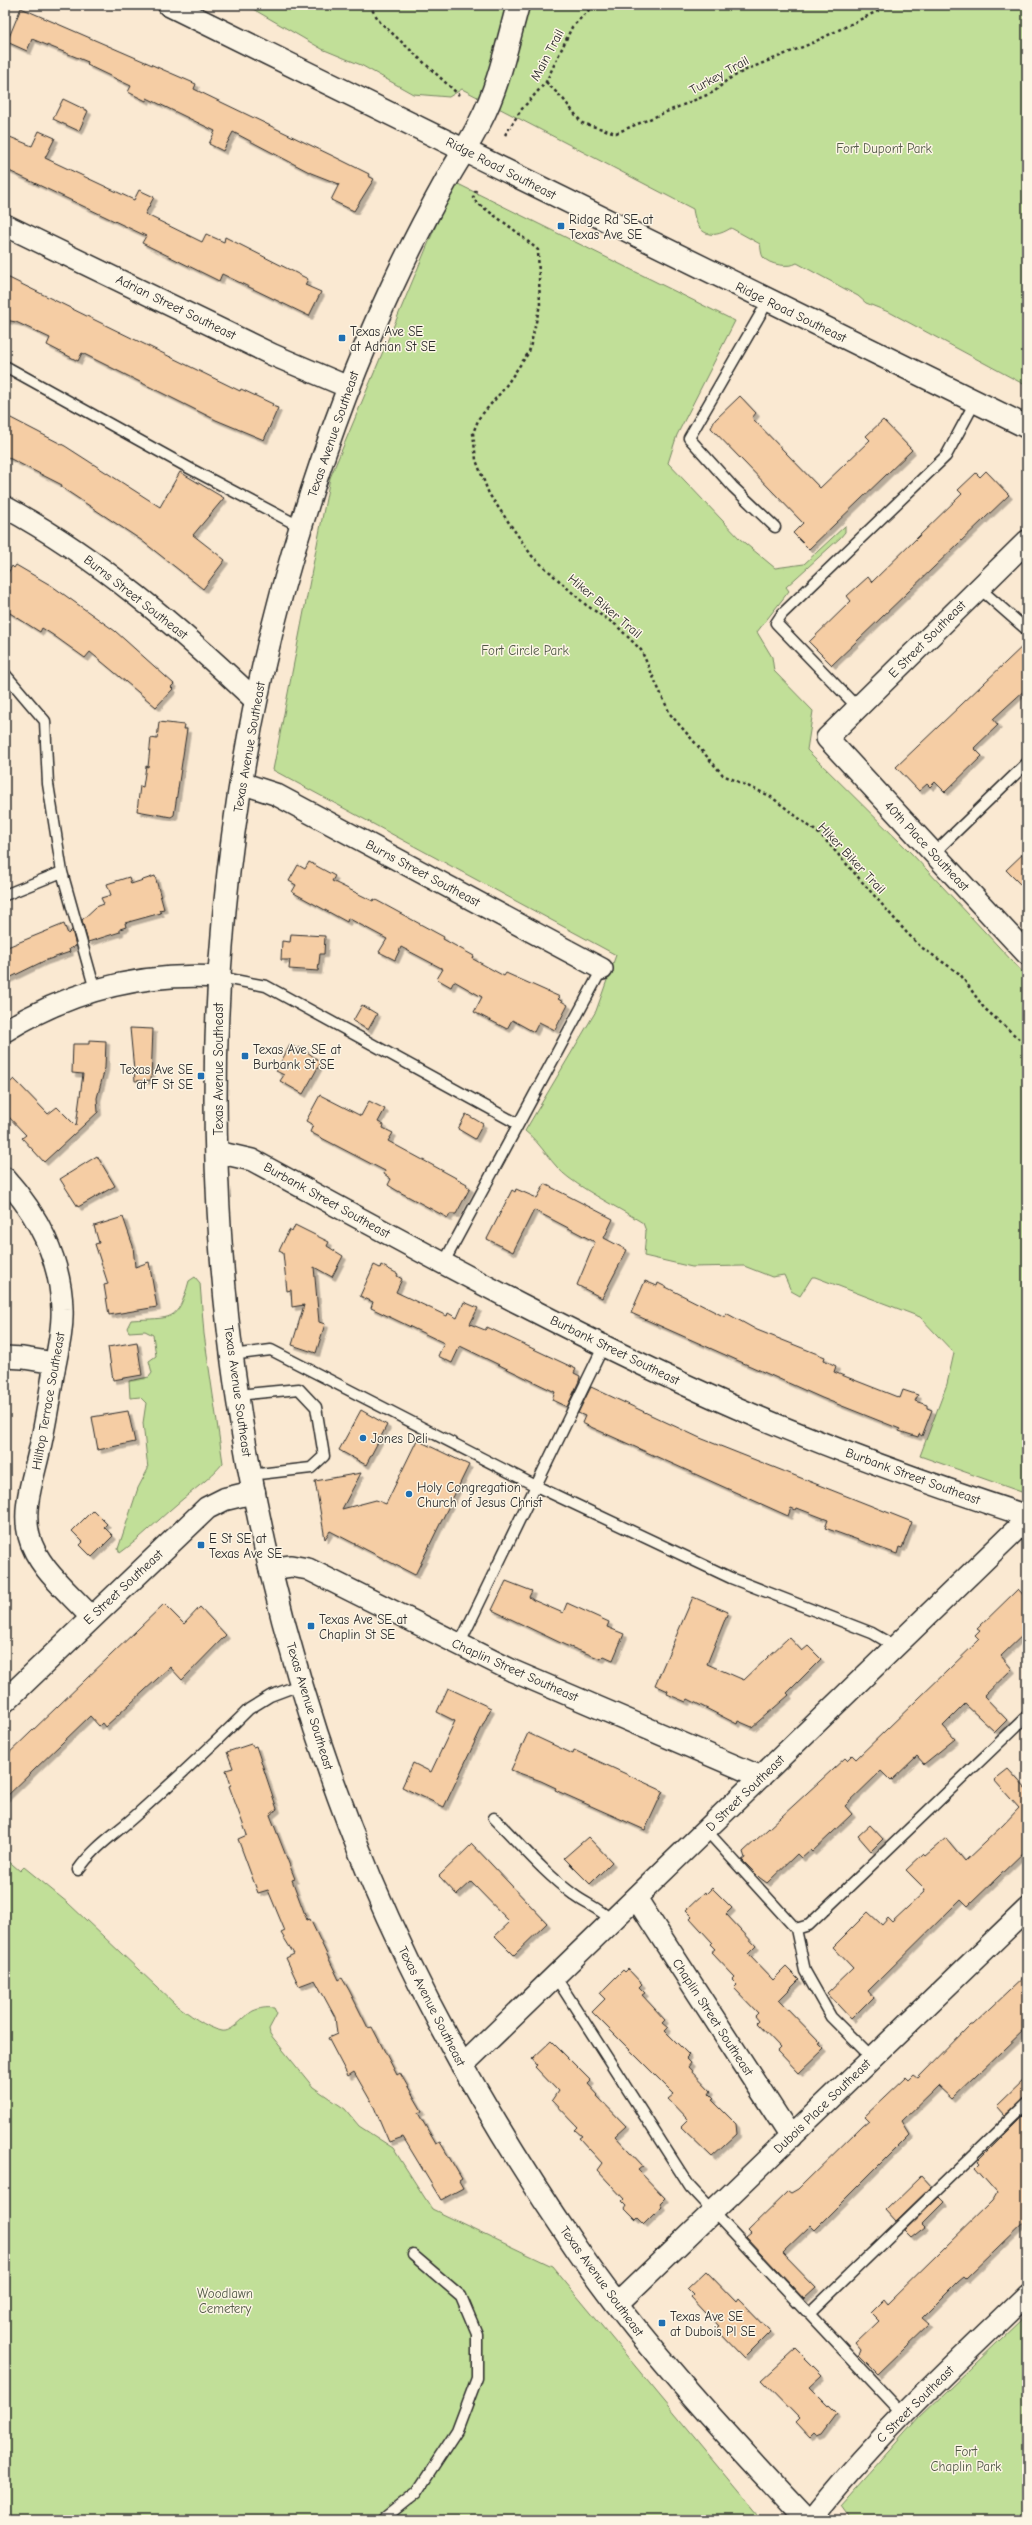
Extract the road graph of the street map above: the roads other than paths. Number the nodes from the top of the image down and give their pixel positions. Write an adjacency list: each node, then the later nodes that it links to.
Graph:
1 (169, 5): 3 (main road, Ridge Road Southeast)
2 (518, 5): 3 (main road, Texas Avenue Southeast)
3 (464, 150): 5 (main road, Ridge Road Southeast); 7 (main road, Texas Avenue Southeast)
4 (5, 225): 7 (street, Adrian Street Southeast)
5 (768, 301): 8 (main road, Ridge Road Southeast); 12 (lane)
6 (5, 366): 11 (lane)
7 (348, 387): 11 (main road, Texas Avenue Southeast)
8 (975, 402): 9 (main road, Ridge Road Southeast); 18 (lane)
9 (1027, 427)
10 (5, 507): 17 (street, Burns Street Southeast)
11 (301, 527): 17 (main road, Texas Avenue Southeast)
12 (775, 527)
13 (1027, 541): 14 (street, E Street Southeast)
14 (979, 588): 15 (lane); 18 (street, E Street Southeast)
15 (1027, 630)
16 (5, 674): 23 (lane)
17 (256, 701): 21 (main road, Texas Avenue Southeast)
18 (858, 708): 19 (street, E Street Southeast)
19 (828, 738): 22 (street, 40th Place Southeast)
20 (1027, 763): 22 (lane)
21 (241, 783): 26 (street, Burns Street Southeast); 27 (main road, Texas Avenue Southeast)
22 (934, 853): 25 (street, 40th Place Southeast)
23 (62, 872): 24 (lane); 28 (lane)
24 (5, 895)
25 (1027, 954)
26 (602, 969): 30 (lane)
27 (219, 977): 28 (street); 30 (lane); 31 (main road, Texas Avenue Southeast)
28 (95, 990): 29 (street)
29 (5, 1031)
30 (518, 1124): 33 (lane)
31 (217, 1152): 33 (street, Burbank Street Southeast); 35 (main road, Texas Avenue Southeast)
32 (5, 1178): 37 (street, Hilltop Terrace Southeast)
33 (443, 1264): 34 (street, Burbank Street Southeast)
34 (604, 1345): 40 (lane); 41 (street, Burbank Street Southeast)
35 (231, 1354): 38 (main road, Texas Avenue Southeast); 40 (lane)
36 (5, 1358): 37 (street)
37 (55, 1363): 43 (street, Hilltop Terrace Southeast)
38 (236, 1395): 39 (main road, Texas Avenue Southeast); 39 (lane)
39 (252, 1484): 42 (main road, Texas Avenue Southeast); 43 (main road, E Street Southeast)
40 (536, 1486): 44 (lane); 45 (lane)
41 (1027, 1518): 45 (street, D Street Southeast)
42 (270, 1569): 44 (street, Chaplin Street Southeast); 46 (main road, Texas Avenue Southeast)
43 (91, 1617): 47 (main road, E Street Southeast)
44 (460, 1645): 49 (street, Chaplin Street Southeast)
45 (896, 1646): 49 (street, D Street Southeast)
46 (302, 1684): 52 (lane); 59 (main road, Texas Avenue Southeast)
47 (5, 1701)
48 (1027, 1716): 56 (lane)
49 (761, 1777): 51 (street, D Street Southeast)
50 (494, 1818): 55 (lane)
51 (706, 1830): 53 (street, D Street Southeast); 56 (lane)
52 (78, 1870)
53 (636, 1898): 55 (street, D Street Southeast); 61 (street, Chaplin Street Southeast)
54 (1027, 1909): 58 (street, Dubois Place Southeast)
55 (612, 1921): 57 (street, D Street Southeast)
56 (796, 1929): 58 (lane)
57 (555, 1976): 59 (street, D Street Southeast); 62 (lane)
58 (872, 2058): 61 (street, Dubois Place Southeast)
59 (462, 2066): 65 (main road, Texas Avenue Southeast)
60 (1027, 2103): 66 (lane)
61 (791, 2137): 62 (street, Dubois Place Southeast)
62 (712, 2212): 65 (street, Dubois Place Southeast); 66 (lane)
63 (413, 2255): 68 (lane)
64 (1027, 2294): 67 (street, C Street Southeast)
65 (616, 2304): 69 (main road, Texas Avenue Southeast)
66 (809, 2314): 67 (lane)
67 (903, 2414): 70 (street, C Street Southeast)
68 (382, 2520)
69 (806, 2520)
70 (810, 2520)

